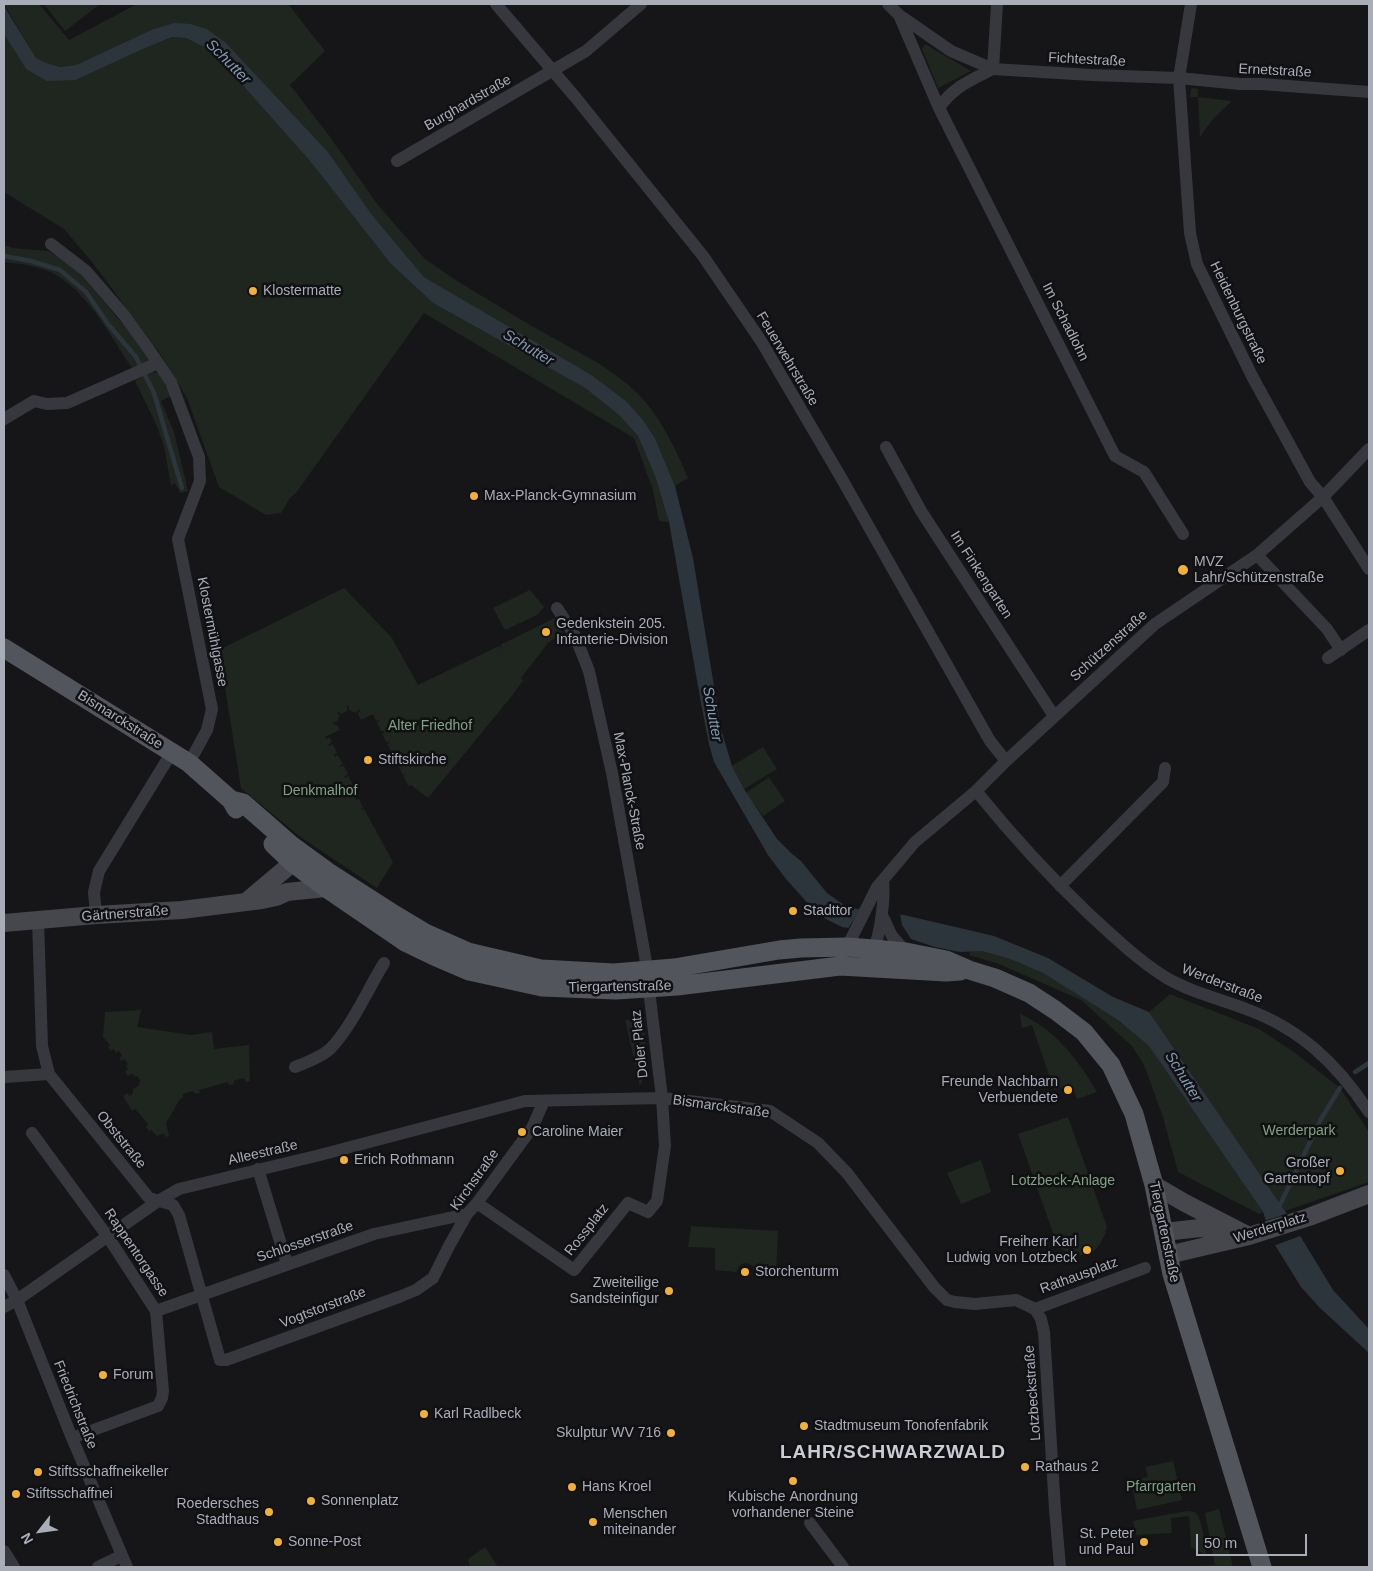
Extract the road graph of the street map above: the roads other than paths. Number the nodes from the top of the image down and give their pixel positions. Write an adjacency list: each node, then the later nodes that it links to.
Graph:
1 (496, 4): 8 (street, Feuerwehrstraße)
2 (640, 4): 8 (street)
3 (888, 4): 6 (street, Fichtestraße)
4 (997, 4): 7 (street)
5 (1191, 4): 9 (street, Heidenburgstraße)
6 (900, 15): 7 (street, Fichtestraße); 11 (street, Fichtestraße)
7 (993, 69): 9 (street, Fichtestraße); 11 (street)
8 (554, 71): 12 (street, Burghardstraße); 29 (street, Feuerwehrstraße)
9 (1179, 78): 10 (street, Ernetstraße); 18 (street, Heidenburgstraße)
10 (1369, 92)
11 (939, 108): 19 (street, Im Schadlohn)
12 (397, 161)
13 (51, 244): 14 (street, Klostermühlgasse)
14 (153, 365): 15 (street); 30 (street, Klostermühlgasse)
15 (4, 419)
16 (886, 447): 27 (street, Im Finkengarten)
17 (1369, 449): 18 (street, Schützenstraße)
18 (1323, 497): 20 (street, Schützenstraße); 21 (street, Heidenburgstraße)
19 (1183, 534)
20 (1257, 555): 25 (street); 27 (street, Schützenstraße)
21 (1369, 569)
22 (557, 608): 49 (street, Max-Planck-Straße)
23 (1369, 630): 25 (street)
24 (4, 648): 28 (main road, Bismarckstraße)
25 (1341, 650): 26 (street)
26 (1328, 658)
27 (1054, 716): 29 (street, Schützenstraße)
28 (172, 752): 30 (main road, Bismarckstraße); 39 (street)
29 (1006, 761): 32 (street, Schützenstraße)
30 (189, 764): 33 (main road, Bismarckstraße)
31 (1165, 768): 35 (street)
32 (976, 791): 34 (street, Schützenstraße); 35 (street, Werderstraße)
33 (299, 862): 36 (main road, Tiergartenstraße); 37 (street); 38 (street); 49 (main road, Tiergartenstraße)
34 (883, 881): 40 (street); 43 (street, Schützenstraße)
35 (1060, 886): 55 (street, Werderstraße)
36 (326, 888): 37 (street, Gärtnerstraße); 49 (main road, Tiergartenstraße)
37 (287, 892): 38 (street, Gärtnerstraße)
38 (246, 902): 39 (street, Gärtnerstraße)
39 (96, 915): 41 (street, Gärtnerstraße)
40 (882, 915): 44 (street); 45 (street)
41 (38, 920): 42 (street, Gärtnerstraße); 51 (street, Obststraße)
42 (4, 923)
43 (848, 947): 44 (main road, Tiergartenstraße); 49 (main road, Tiergartenstraße)
44 (874, 949): 45 (main road, Tiergartenstraße); 47 (street)
45 (906, 952): 48 (main road, Tiergartenstraße)
46 (384, 963): 50 (street)
47 (862, 968): 48 (main road, Tiergartenstraße); 49 (main road, Tiergartenstraße)
48 (969, 970): 58 (main road, Tiergartenstraße)
49 (648, 979): 53 (street, Doler Platz)
50 (295, 1067)
51 (49, 1074): 52 (street); 60 (street, Obststraße)
52 (4, 1078)
53 (662, 1098): 54 (street, Bismarckstraße); 61 (street, Rossplatz); 66 (street, Bismarckstraße)
54 (544, 1101): 57 (street, Alleestraße); 61 (street, Kirchstraße)
55 (1368, 1108)
56 (32, 1134): 65 (street, Rappentorgasse)
57 (258, 1169): 60 (street, Alleestraße); 68 (street)
58 (1154, 1185): 63 (main road, Tiergartenstraße); 64 (street)
59 (1369, 1194): 64 (street, Werderplatz)
60 (158, 1201): 65 (street, Alleestraße); 72 (street, Obststraße)
61 (477, 1203): 62 (street, Kirchstraße)
62 (468, 1214): 68 (street, Schlosserstraße); 71 (street, Kirchstraße)
63 (1164, 1232): 64 (street); 67 (main road, Tiergartenstraße)
64 (1249, 1236): 67 (street, Werderplatz)
65 (108, 1237): 73 (street, Alleestraße); 76 (street, Rappentorgasse)
66 (902, 1243): 75 (street, Rathausplatz)
67 (1168, 1255): 86 (main road, Tiergartenstraße)
68 (287, 1264): 72 (street, Schlosserstraße)
69 (1145, 1268): 75 (street, Rathausplatz)
70 (4, 1275): 73 (street, Friedrichstraße)
71 (433, 1278): 77 (street, Vogtstorstraße)
72 (202, 1293): 76 (street, Schlosserstraße); 77 (street, Obststraße)
73 (17, 1300): 74 (street, Alleestraße); 78 (street, Friedrichstraße)
74 (4, 1307)
75 (1035, 1309): 85 (street, Lotzbeckstraße)
76 (156, 1310): 78 (street, Rappentorgasse)
77 (220, 1360)
78 (72, 1438): 81 (street, Friedrichstraße)
79 (810, 1524): 84 (street)
80 (4, 1551): 82 (street)
81 (122, 1557): 83 (street)
82 (14, 1567)
83 (98, 1567)
84 (843, 1567)
85 (1060, 1567)
86 (1262, 1567)

